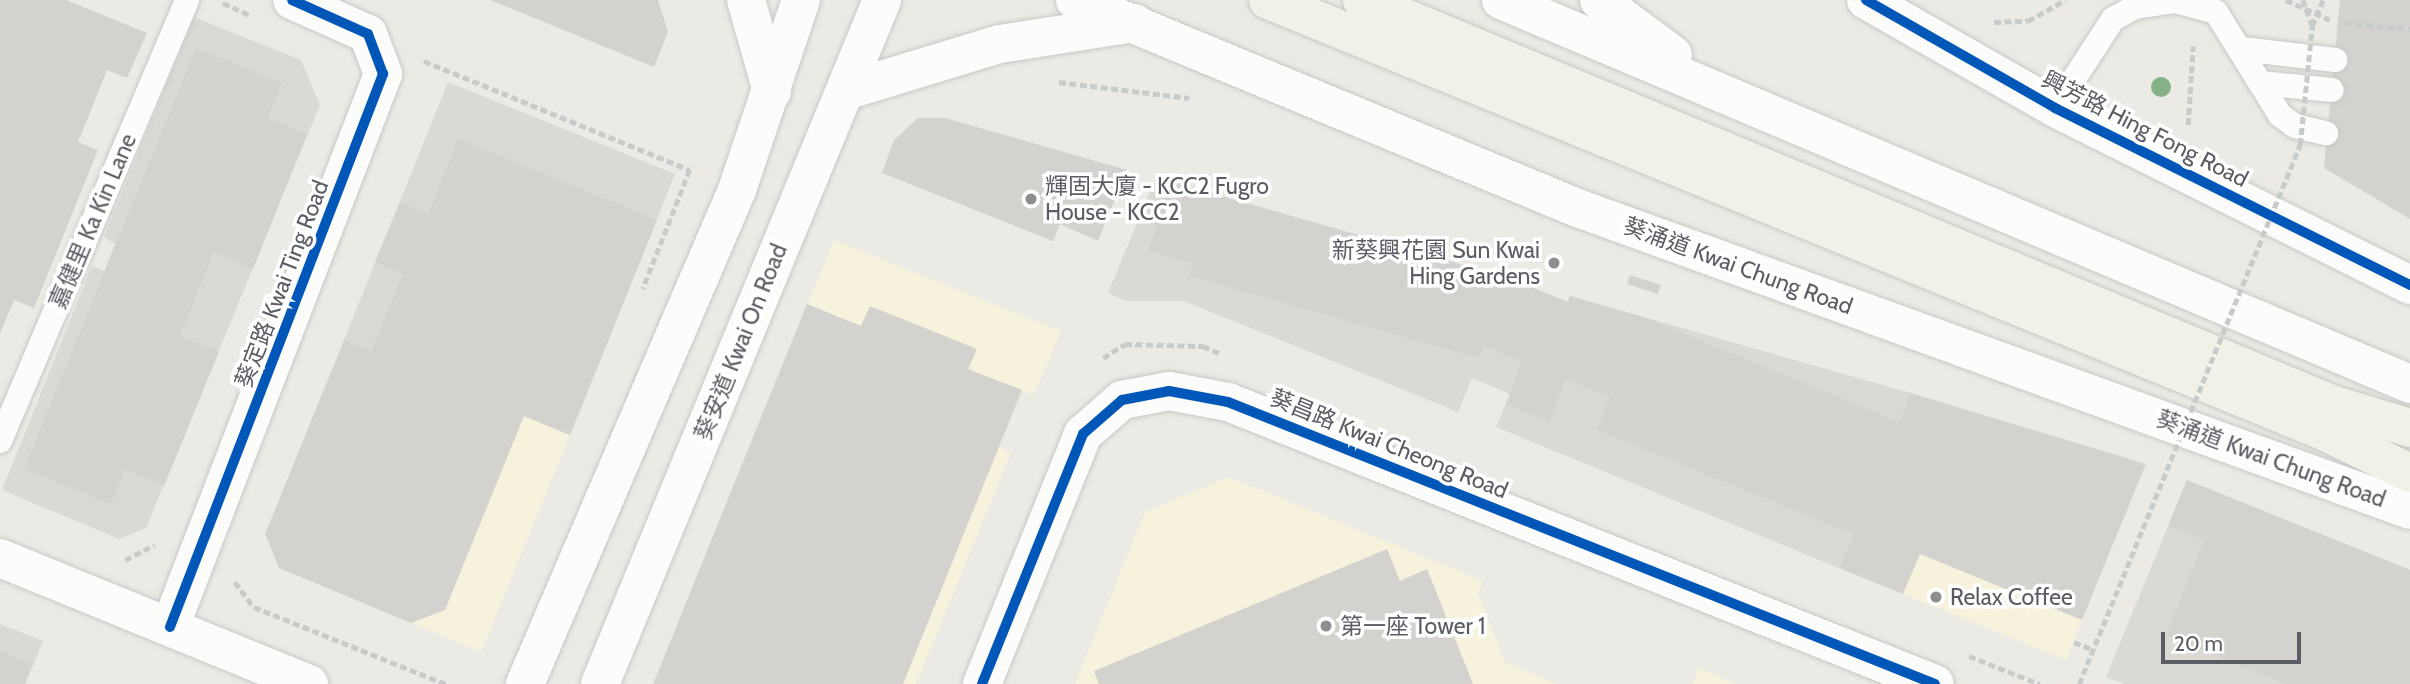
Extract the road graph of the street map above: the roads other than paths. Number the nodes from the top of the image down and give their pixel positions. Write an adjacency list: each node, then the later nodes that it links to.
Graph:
1 (187, 0): 26 (lane, 嘉健里 Ka Kin Lane)
2 (746, 0): 18 (main road)
3 (801, 0): 18 (main road)
4 (882, 0): 19 (main road, 葵安道 Kwai On Road)
5 (1075, 0): 12 (main road, 葵涌道 Kwai Chung Road)
6 (1268, 0): 22 (main road, 葵涌道 Kwai Chung Road)
7 (1363, 0): 22 (main road, 葵涌道 Kwai Chung Road)
8 (1501, 0): 16 (main road)
9 (1599, 0): 16 (main road)
10 (1866, 0): 20 (main road, 興芳路 Hing Fong Road)
11 (277, 10): 30 (main road, 葵定路 Kwai Ting Road)
12 (1134, 23): 19 (main road); 28 (main road, 葵涌道 Kwai Chung Road)
13 (2242, 49): 14 (lane); 15 (lane); 20 (lane)
14 (2335, 60)
15 (2260, 83): 17 (lane); 21 (lane)
16 (1718, 89): 24 (main road)
17 (2332, 90)
18 (772, 91): 32 (main road)
19 (845, 91): 33 (main road, 葵安道 Kwai On Road)
20 (2055, 107): 23 (main road, 興芳路 Hing Fong Road)
21 (2326, 133)
22 (1711, 160): 25 (main road, 葵涌道 Kwai Chung Road); 27 (main road, 葵涌道 Kwai Chung Road)
23 (2410, 285)
24 (2410, 384)
25 (2410, 428)
26 (0, 441)
27 (2410, 473)
28 (2410, 510)
29 (0, 558): 30 (main road)
30 (170, 627): 31 (main road)
31 (309, 684)
32 (526, 684)
33 (600, 684)
34 (982, 684): 35 (main road, 葵昌路 Kwai Cheong Road)
35 (1935, 684)

